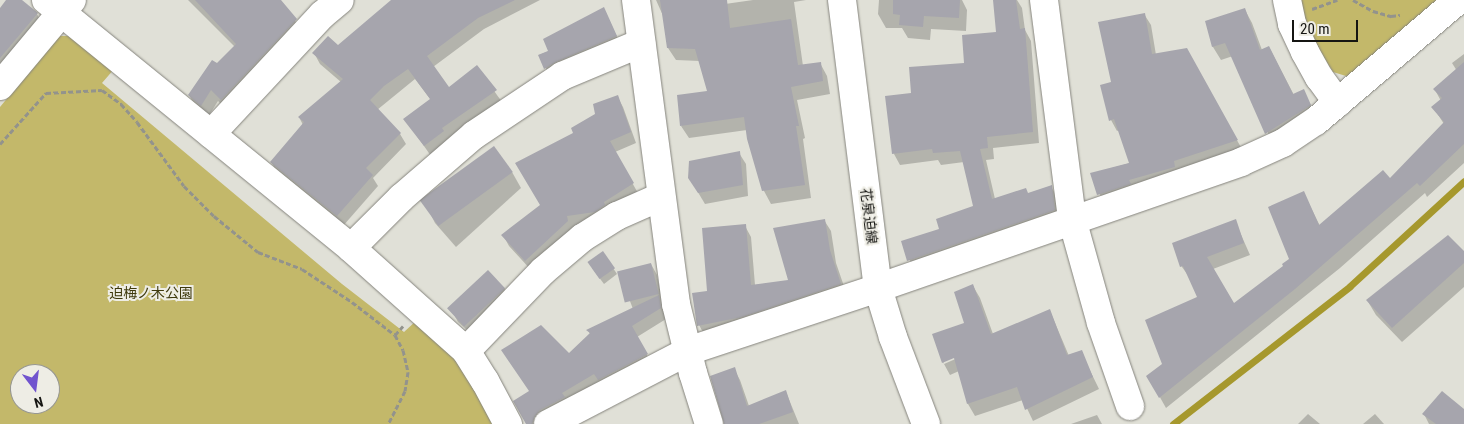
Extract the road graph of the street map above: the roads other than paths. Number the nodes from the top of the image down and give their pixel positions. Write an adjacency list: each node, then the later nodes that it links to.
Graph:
1 (340, 0): 11 (street)
2 (636, 0): 8 (street)
3 (842, 0): 15 (street, 花泉迫線)
4 (1044, 0): 13 (street)
5 (1287, 0): 10 (street)
6 (1458, 0): 10 (street)
7 (59, 4): 9 (street); 11 (street)
8 (641, 43): 12 (street); 14 (street)
9 (0, 86)
10 (1338, 103): 13 (street)
11 (211, 134): 14 (street)
12 (660, 197): 16 (street); 17 (street)
13 (1072, 219): 15 (street); 18 (street)
14 (351, 248): 16 (street)
15 (878, 288): 17 (street); 22 (street, 花泉迫線)
16 (466, 351): 19 (street)
17 (688, 351): 20 (street); 21 (street)
18 (1130, 406)
19 (508, 424)
20 (548, 424)
21 (709, 424)
22 (926, 424)

